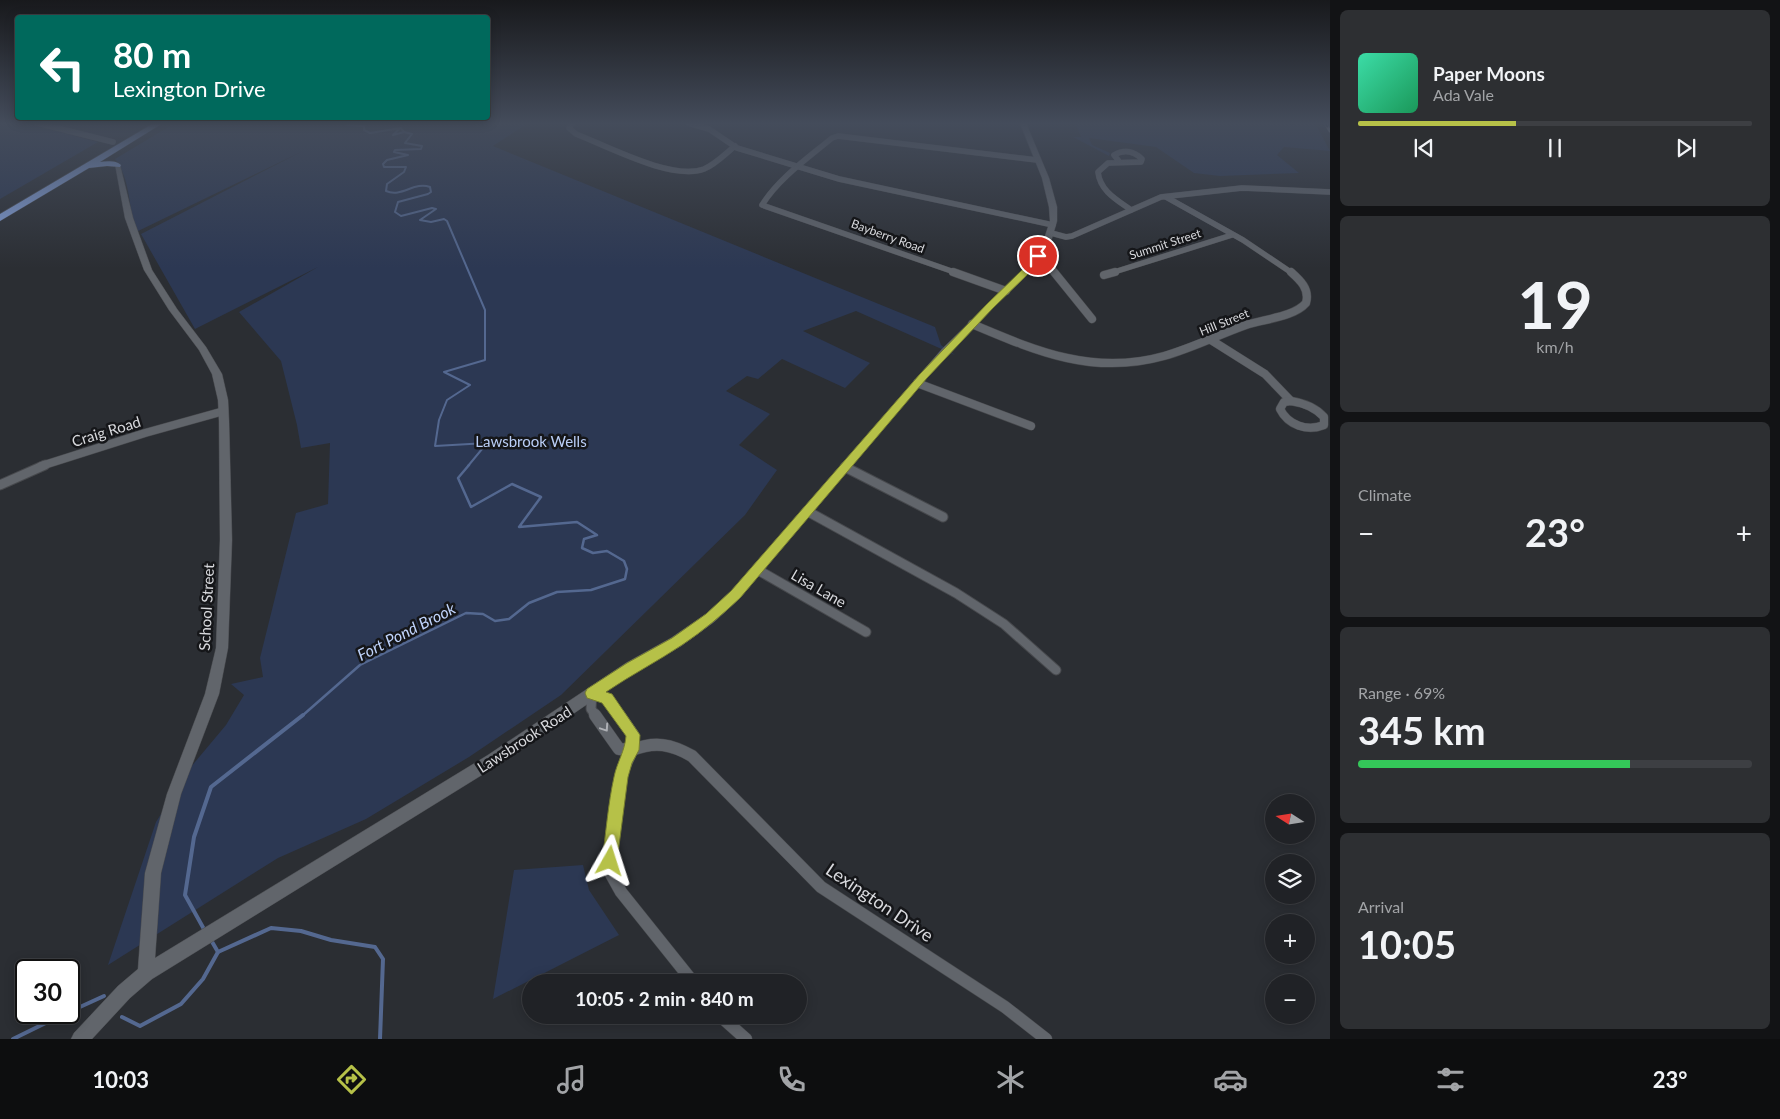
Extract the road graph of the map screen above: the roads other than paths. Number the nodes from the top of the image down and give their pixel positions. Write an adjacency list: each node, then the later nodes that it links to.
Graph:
1 (67, 171): 12 (highway)
2 (78, 171): 14 (highway)
3 (118, 171): 25 (street, School Street)
4 (678, 171): 5 (street)
5 (696, 171)
6 (794, 171): 19 (street, Bayberry Road)
7 (816, 171): 15 (street)
8 (1041, 171): 15 (street)
9 (1098, 171): 13 (street)
10 (1330, 192): 11 (street)
11 (1166, 197): 13 (street); 16 (street, Hill Street)
12 (0, 209)
13 (1131, 210): 15 (street)
14 (0, 218)
15 (1052, 229): 17 (street, Lawsbrook Road)
16 (1232, 235): 18 (street, Summit Street); 22 (street, Hill Street)
17 (1038, 256): 19 (street, Lawsbrook Road); 20 (street)
18 (1104, 275)
19 (1006, 291): 21 (street, Lawsbrook Road)
20 (1092, 319)
21 (972, 324): 22 (street, Hill Street); 23 (street, Lawsbrook Road)
22 (1211, 340): 24 (street)
23 (917, 383): 26 (street); 27 (street, Lawsbrook Road)
24 (1292, 401): 24 (street)
25 (224, 411): 28 (street, Craig Road); 36 (street, School Street)
26 (1031, 426)
27 (845, 467): 29 (street, Lawsbrook Road); 30 (street)
28 (0, 485)
29 (807, 511): 31 (street, Lawsbrook Road); 33 (street)
30 (943, 518)
31 (758, 570): 32 (street, Lisa Lane); 34 (street, Lawsbrook Road)
32 (866, 632)
33 (1056, 670)
34 (592, 693): 35 (street); 35 (street, one-way to 35); 36 (street, Lawsbrook Road)
35 (632, 750): 37 (street); 41 (street, Lexington Drive)
36 (146, 973): 39 (street)
37 (686, 974)
38 (729, 1024): 40 (street)
39 (80, 1039)
40 (746, 1039)
41 (1046, 1039)

